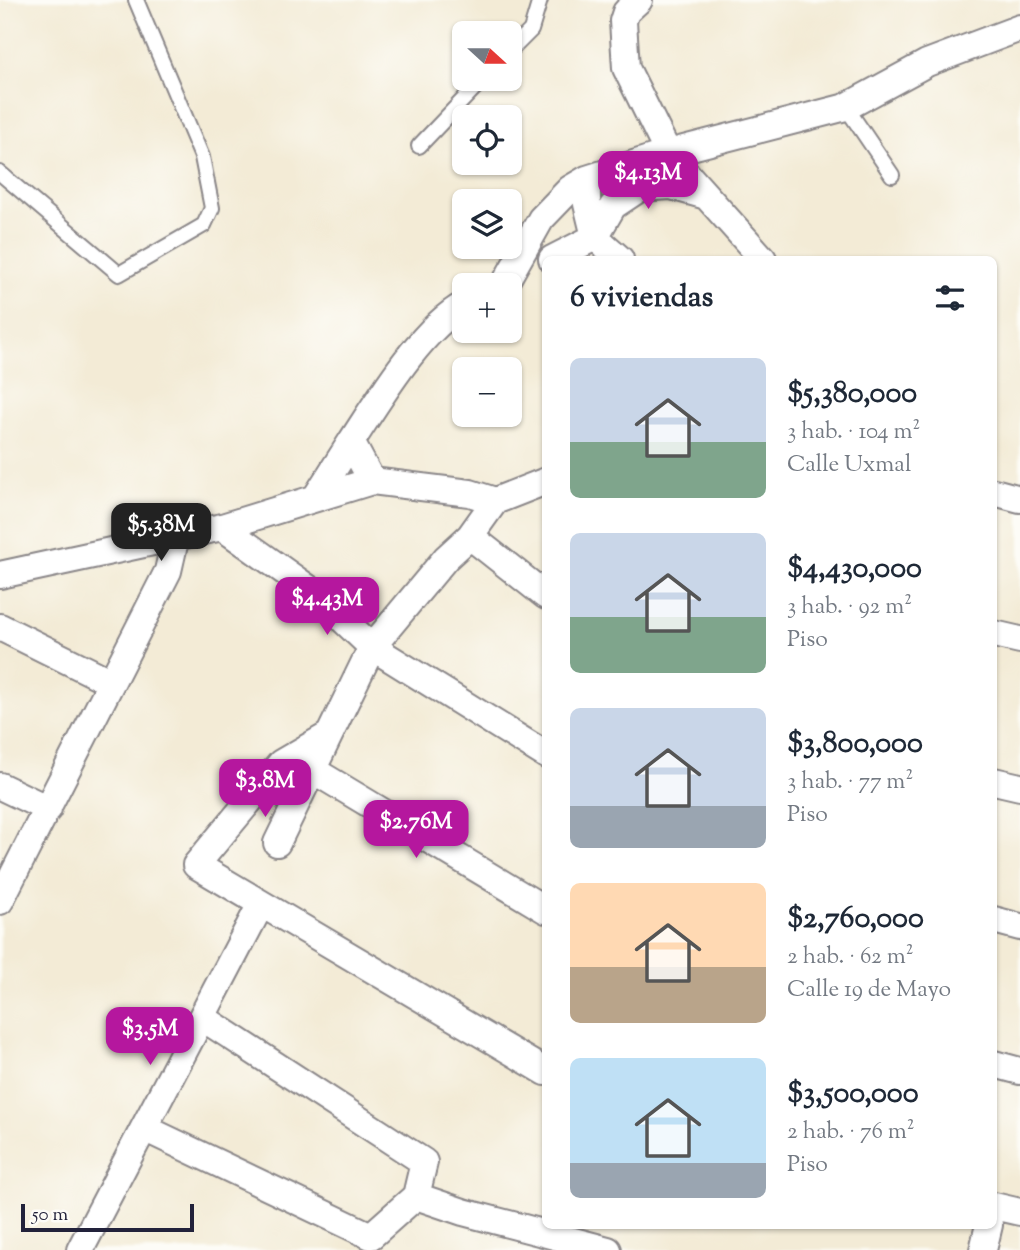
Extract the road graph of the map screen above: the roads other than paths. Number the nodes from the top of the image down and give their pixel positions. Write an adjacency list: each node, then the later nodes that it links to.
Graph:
1 (136, 0): 10 (lane)
2 (540, 0): 5 (lane)
3 (639, 0): 9 (street)
4 (1020, 28): 7 (street)
5 (522, 39)
6 (472, 91): 8 (lane)
7 (846, 107): 9 (street); 11 (lane)
8 (419, 146)
9 (668, 153): 12 (street); 13 (street)
10 (0, 173)
11 (892, 175)
12 (587, 179): 14 (street); 19 (street)
13 (703, 195): 14 (street); 17 (street)
14 (595, 237): 15 (street); 16 (street)
15 (558, 256)
16 (617, 256)
17 (760, 256)
18 (542, 264): 20 (street)
19 (509, 273)
20 (522, 274)
21 (452, 312): 22 (street)
22 (351, 442): 23 (street); 26 (street)
23 (372, 481): 26 (street); 28 (street)
24 (542, 483): 28 (street)
25 (997, 493): 27 (street)
26 (316, 497): 29 (street)
27 (1020, 499)
28 (495, 501): 31 (street)
29 (222, 527): 30 (street); 37 (street)
30 (176, 536): 32 (street); 38 (street)
31 (470, 537): 33 (street); 37 (street)
32 (0, 575)
33 (542, 593)
34 (0, 627): 38 (street)
35 (997, 635): 36 (street)
36 (1020, 640)
37 (372, 647): 39 (street); 40 (street)
38 (111, 682): 45 (street)
39 (329, 735): 41 (street); 48 (street)
40 (542, 753)
41 (311, 769): 46 (street); 49 (street)
42 (997, 781): 44 (street)
43 (0, 786): 45 (street)
44 (1020, 787)
45 (48, 809): 47 (street)
46 (277, 843)
47 (0, 901)
48 (261, 904): 52 (street); 54 (street)
49 (542, 908)
50 (997, 921): 51 (street)
51 (1020, 927)
52 (203, 1018): 56 (street); 57 (street)
53 (997, 1065): 55 (street)
54 (542, 1070)
55 (1020, 1070)
56 (144, 1128): 57 (street); 60 (street)
57 (416, 1196): 59 (street)
58 (988, 1229): 61 (street)
59 (606, 1244)
60 (81, 1250)
61 (983, 1250)

